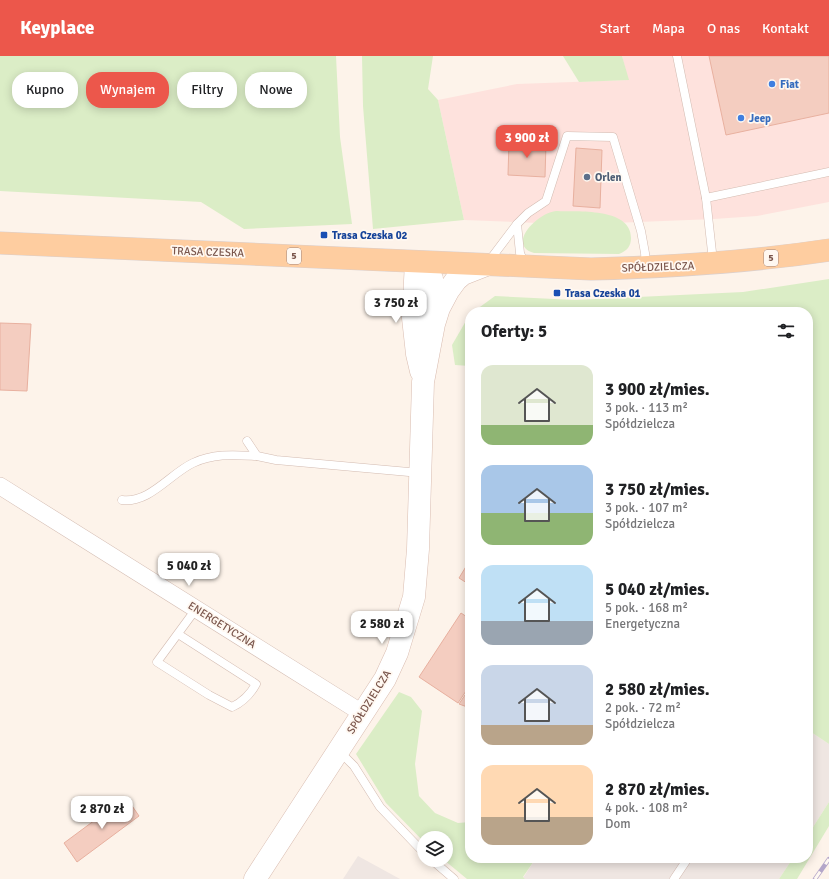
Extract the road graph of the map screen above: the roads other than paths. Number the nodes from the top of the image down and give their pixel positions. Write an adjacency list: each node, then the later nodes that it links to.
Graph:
1 (677, 56): 3 (lane)
2 (829, 172): 3 (lane)
3 (706, 198): 8 (lane)
4 (517, 224): 9 (lane); 10 (lane); 11 (lane)
5 (0, 243): 7 (main road, TRASA CZESKA / 5)
6 (829, 250): 8 (main road, SPÓŁDZIELCZA / 5)
7 (416, 262): 9 (main road, SPÓŁDZIELCZA / 5); 12 (street, SPÓŁDZIELCZA); 13 (street, SPÓŁDZIELCZA)
8 (713, 264): 11 (main road, SPÓŁDZIELCZA / 5)
9 (486, 265): 10 (main road, SPÓŁDZIELCZA / 5); 12 (street, SPÓŁDZIELCZA)
10 (525, 266): 11 (main road, SPÓŁDZIELCZA / 5)
11 (646, 268)
12 (434, 324): 13 (street, SPÓŁDZIELCZA)
13 (423, 382): 16 (street, SPÓŁDZIELCZA)
14 (247, 441): 15 (lane)
15 (257, 456): 16 (lane); 18 (lane)
16 (421, 474): 21 (street, SPÓŁDZIELCZA)
17 (0, 486): 19 (street, ENERGETYCZNA)
18 (122, 500)
19 (196, 609): 20 (lane); 21 (street, ENERGETYCZNA)
20 (178, 634): 20 (lane)
21 (362, 713): 22 (street, SPÓŁDZIELCZA)
22 (338, 750): 23 (lane); 26 (street, SPÓŁDZIELCZA)
23 (417, 846)
24 (685, 863): 28 (lane)
25 (440, 867): 27 (lane)
26 (255, 879)
27 (454, 879)
28 (674, 879)

